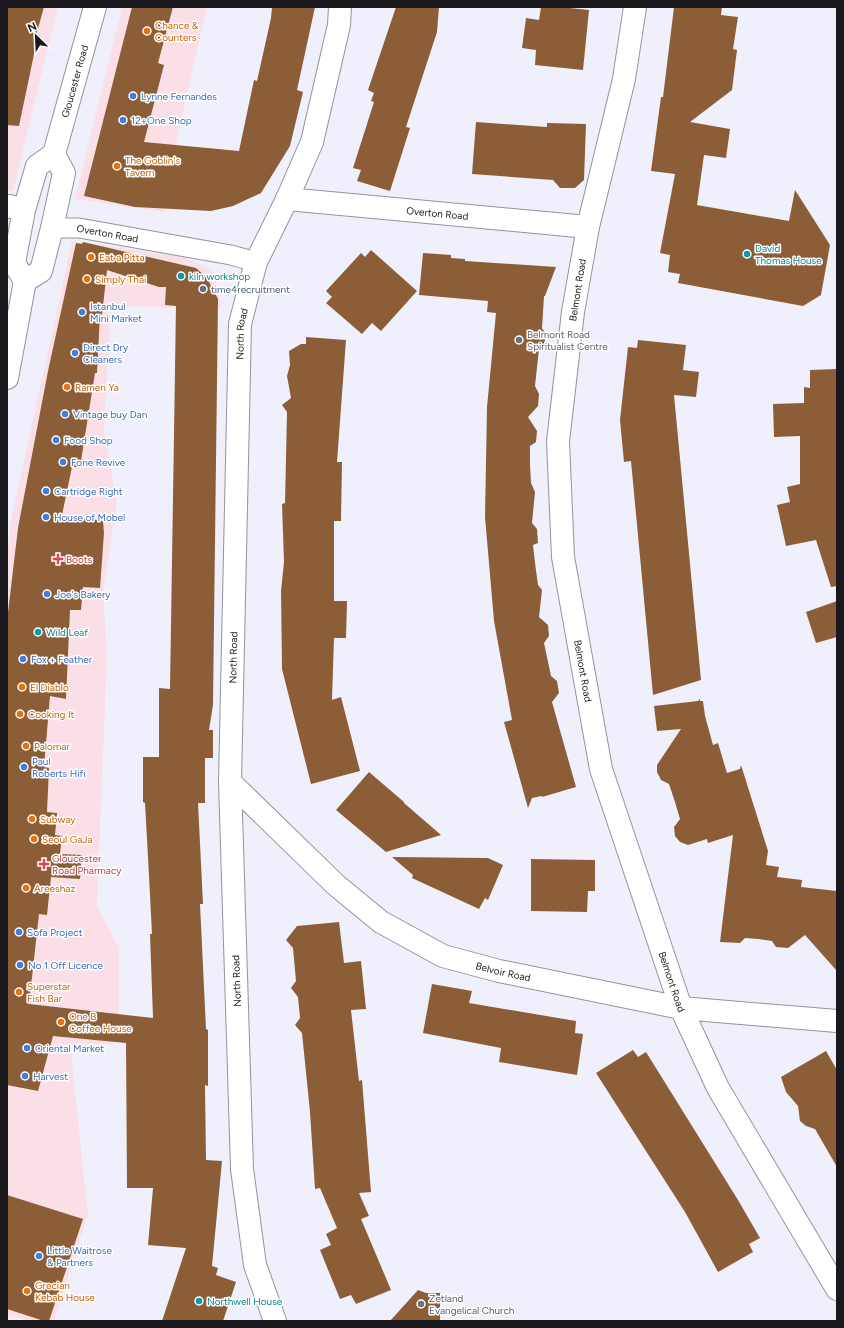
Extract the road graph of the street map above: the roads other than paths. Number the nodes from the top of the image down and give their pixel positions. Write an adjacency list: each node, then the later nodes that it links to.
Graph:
1 (95, 7): 4 (street, Gloucester Road)
2 (340, 7): 5 (street, North Road)
3 (635, 7): 7 (street, Belmont Road)
4 (54, 154): 6 (street); 8 (street)
5 (288, 199): 7 (street, Overton Road); 9 (street, North Road)
6 (15, 209): 10 (street)
7 (588, 227): 13 (street, Belmont Road)
8 (52, 228): 9 (street, Overton Road); 10 (street)
9 (256, 262): 12 (street, North Road)
10 (25, 281): 11 (street)
11 (7, 378)
12 (230, 782): 13 (street, Belvoir Road); 16 (street, North Road)
13 (681, 1008): 14 (street, Belvoir Road); 15 (street, Belmont Road)
14 (837, 1021)
15 (837, 1289)
16 (275, 1321)

